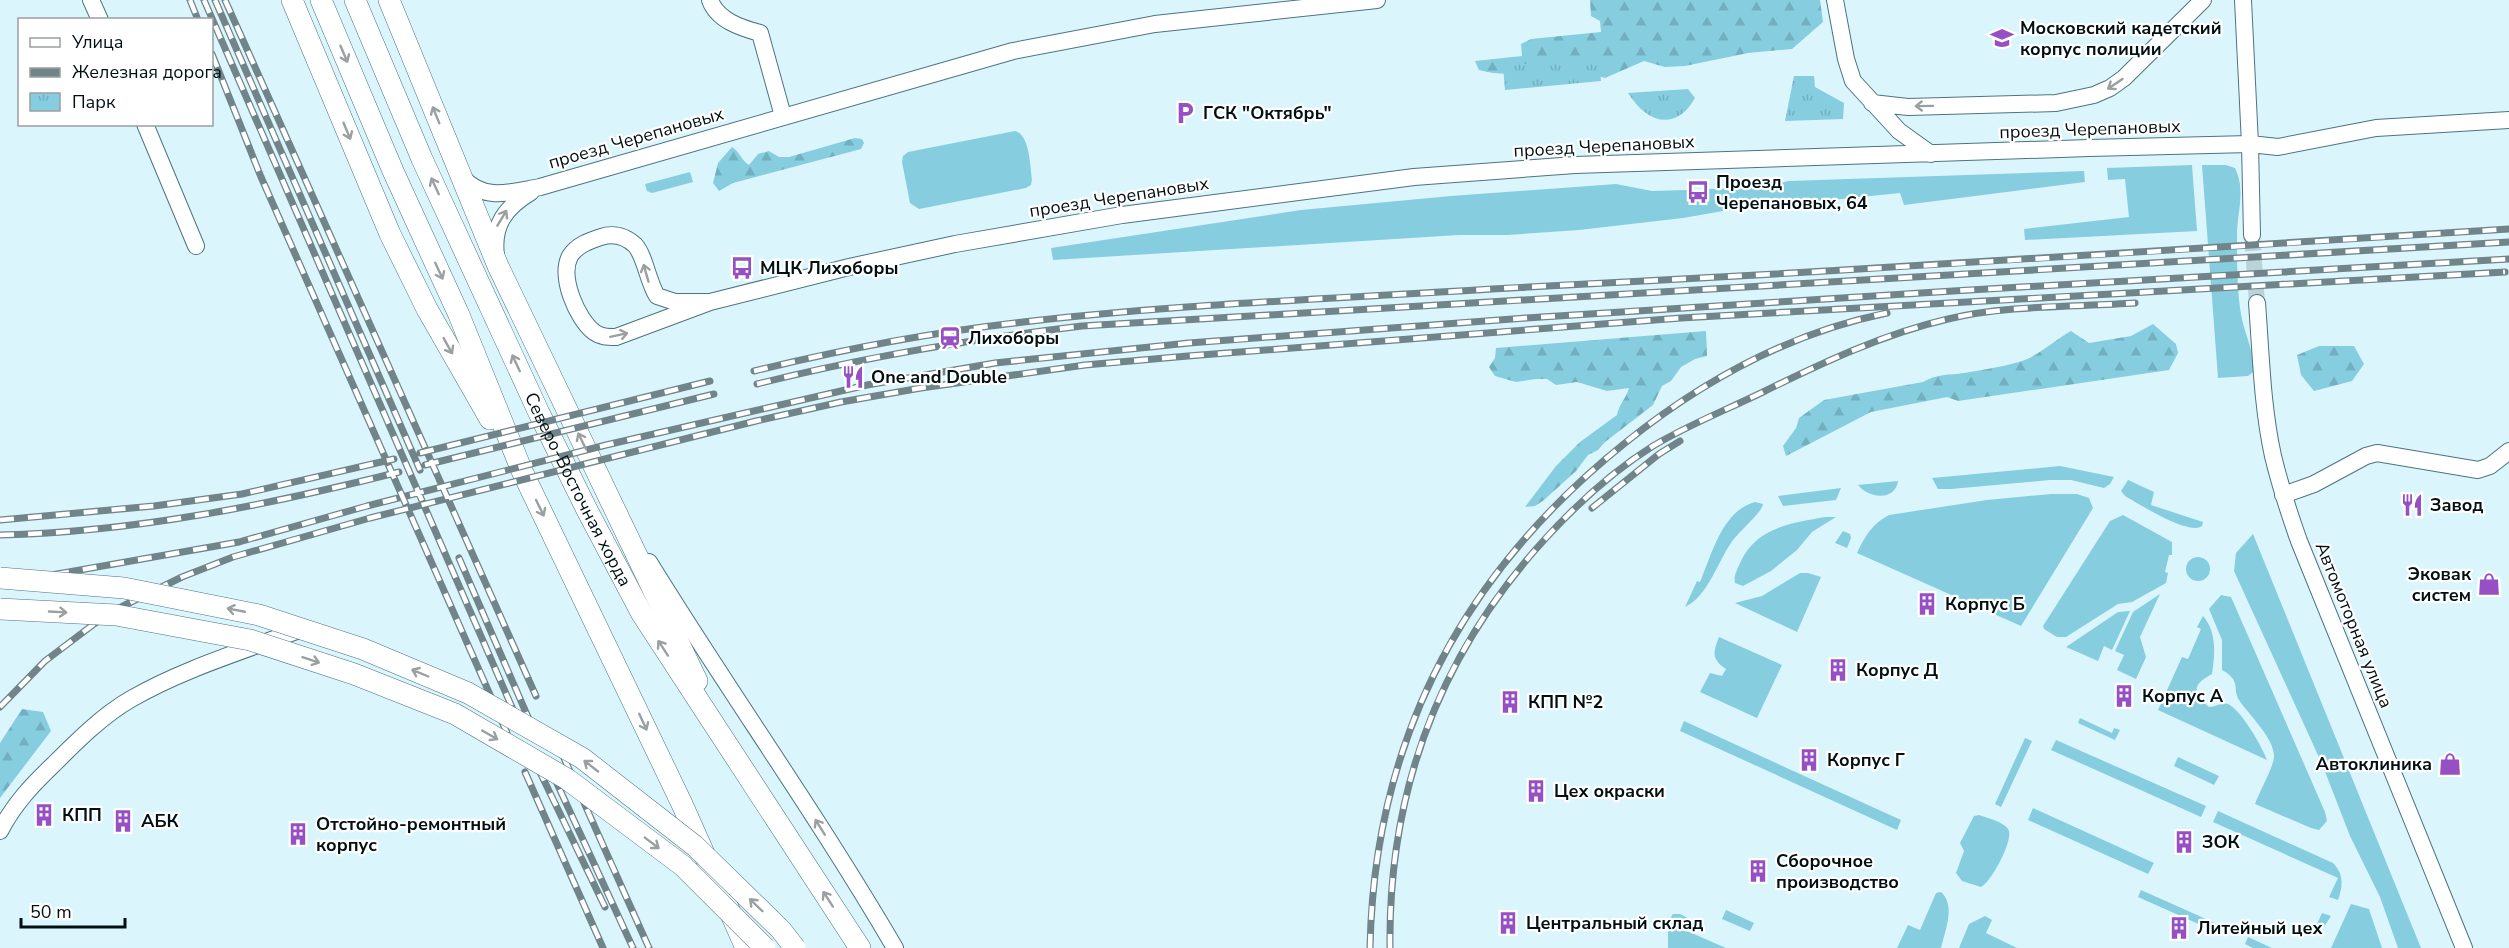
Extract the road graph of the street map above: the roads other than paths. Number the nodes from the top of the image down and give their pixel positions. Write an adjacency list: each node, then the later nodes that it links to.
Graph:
1 (91, 0): 12 (street)
2 (292, 0): 27 (main road, one-way to 27)
3 (321, 0): 27 (main road, Северо-Восточная хорда, one-way to 27)
4 (355, 0): 33 (main road, Северо-Восточная хорда, one-way to 4)
5 (389, 0): 19 (main road, one-way to 5)
6 (710, 0): 14 (street)
7 (1377, 0): 11 (street, проезд Черепановых)
8 (1835, 0): 13 (street)
9 (2203, 0): 13 (street, проезд Черепановых, one-way to 13)
10 (2243, 0): 17 (street)
11 (1340, 2): 14 (street, проезд Черепановых)
12 (99, 18)
13 (1872, 103): 18 (street)
14 (783, 116): 20 (street, проезд Черепановых)
15 (2509, 120): 17 (street, проезд Черепановых)
16 (146, 126): 22 (street)
17 (2250, 144): 18 (street, проезд Черепановых); 21 (street)
18 (1931, 154): 24 (street, проезд Черепановых)
19 (460, 174): 20 (street, проезд Черепановых); 23 (main road)
20 (540, 187): 23 (street, проезд Черепановых, one-way to 20)
21 (2252, 235)
22 (196, 246)
23 (498, 266): 28 (main road, one-way to 23)
24 (710, 302): 24 (street, one-way to 24)
25 (2257, 303): 29 (street, Автомоторная улица)
26 (2509, 451): 29 (street)
27 (522, 471): 35 (main road, Северо-Восточная хорда, one-way to 35)
28 (607, 494): 33 (main road); 39 (street, one-way to 28)
29 (2283, 495): 40 (street, Автомоторная улица)
30 (0, 578): 37 (main road, one-way to 30, bridge)
31 (0, 609): 36 (main road, one-way to 36, bridge)
32 (299, 630): 34 (street)
33 (730, 752): 38 (main road, Северо-Восточная хорда, one-way to 33)
34 (0, 831)
35 (746, 948)
36 (765, 948)
37 (795, 948)
38 (860, 948)
39 (895, 948)
40 (2464, 948)

